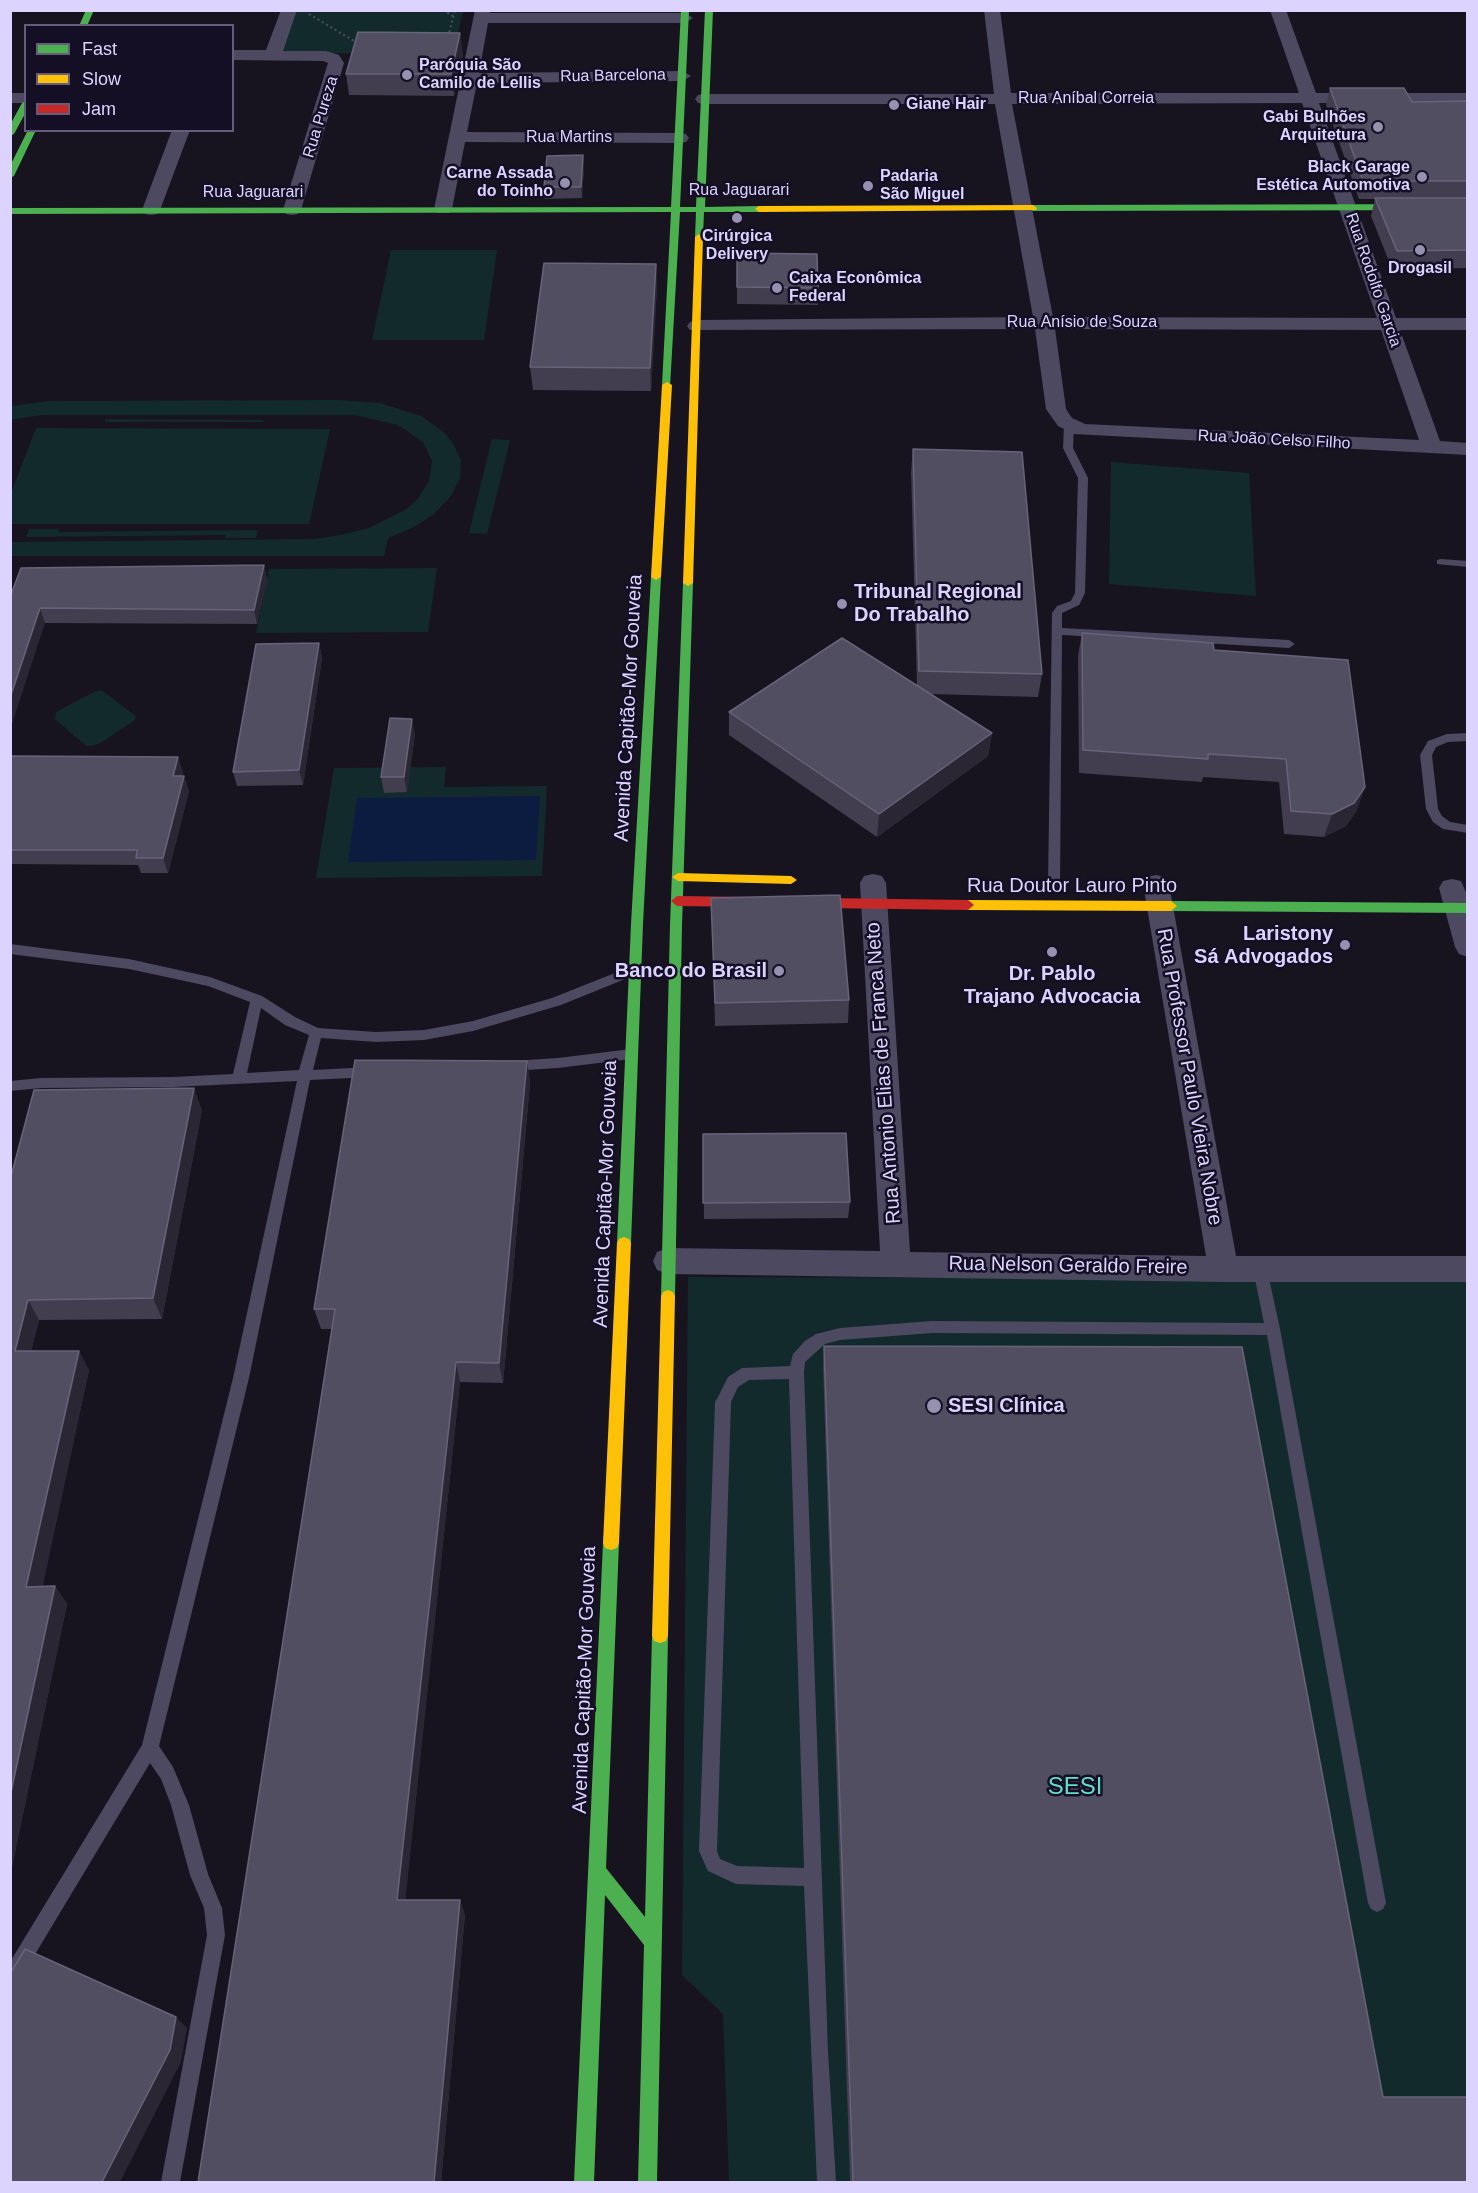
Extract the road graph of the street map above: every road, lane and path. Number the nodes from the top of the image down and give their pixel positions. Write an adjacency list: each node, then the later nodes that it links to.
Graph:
1 (90, 10): 12 (main road)
2 (289, 10): 16 (street)
3 (303, 10): 14 (path)
4 (443, 10): 11 (path)
5 (455, 10): 11 (path)
6 (709, 10): 21 (main road)
7 (992, 10): 22 (street)
8 (1278, 10): 19 (street, Rua Rodolfo Garcia)
9 (482, 14): 10 (street); 18 (street)
10 (685, 14): 17 (main road, Avenida Capitão-Mor Gouveia)
11 (453, 16): 13 (path)
12 (84, 24)
13 (448, 39)
14 (360, 44)
15 (234, 55): 16 (street)
16 (273, 55): 37 (street, Rua Pureza)
17 (683, 75): 18 (street, Rua Barcelona); 28 (main road, Avenida Capitão-Mor Gouveia)
18 (471, 78): 27 (street)
19 (1309, 97): 20 (street, Rua Aníbal Correia); 22 (street, Rua Aníbal Correia); 32 (street, Rua Rodolfo Garcia)
20 (1467, 98)
21 (704, 99): 22 (street, Rua Aníbal Correia); 30 (main road)
22 (1003, 99): 31 (street)
23 (24, 107): 26 (main road)
24 (31, 132): 29 (main road)
25 (180, 132): 36 (street)
26 (10, 135)
27 (457, 137): 28 (street, Rua Martins); 35 (street)
28 (680, 138): 34 (main road, Avenida Capitão-Mor Gouveia)
29 (10, 176)
30 (702, 207): 31 (main road, Rua Jaguarari); 34 (main road, Rua Jaguarari); 42 (main road)
31 (1024, 207): 32 (main road, Rua Jaguarari); 39 (street)
32 (1347, 207): 33 (main road, Rua Jaguarari); 40 (street, Rua Rodolfo Garcia)
33 (1467, 207)
34 (677, 208): 35 (main road, Rua Jaguarari); 46 (main road, Avenida Capitão-Mor Gouveia)
35 (443, 209): 37 (main road, Rua Jaguarari)
36 (151, 210): 37 (main road, Rua Jaguarari); 38 (main road, Rua Jaguarari)
37 (292, 210)
38 (10, 211)
39 (1044, 323): 40 (street, Rua Anísio de Souza); 42 (street, Rua Anísio de Souza); 43 (street)
40 (1388, 324): 41 (street, Rua Anísio de Souza); 44 (street, Rua Rodolfo Garcia)
41 (1467, 324)
42 (697, 327): 49 (main road)
43 (1075, 428): 44 (street, Rua João Celso Filho); 50 (lane)
44 (1432, 448): 45 (street, Rua João Celso Filho)
45 (1467, 449)
46 (658, 554): 49 (main road); 54 (main road, Avenida Capitão-Mor Gouveia)
47 (1441, 562): 48 (lane)
48 (1467, 564)
49 (688, 584): 53 (main road)
50 (1057, 631): 51 (lane); 58 (lane)
51 (1289, 644)
52 (1467, 737): 55 (lane)
53 (682, 751): 54 (main road); 56 (main road)
54 (644, 788): 65 (main road, Avenida Capitão-Mor Gouveia)
55 (1467, 829)
56 (678, 877): 57 (main road); 62 (main road)
57 (804, 881)
58 (1054, 884)
59 (873, 888): 60 (main road, Rua Doutor Lauro Pinto); 62 (main road, Rua Doutor Lauro Pinto); 75 (street, Rua Antonio Elias de Franca Neto)
60 (1156, 890): 61 (main road, Rua Doutor Lauro Pinto); 76 (street, Rua Professor Paulo Vieira Nobre)
61 (1457, 896): 63 (street)
62 (677, 901): 74 (main road)
63 (1467, 947)
64 (10, 949): 66 (lane)
65 (635, 969): 67 (lane); 68 (main road, Avenida Capitão-Mor Gouveia)
66 (256, 999): 67 (lane); 72 (lane)
67 (316, 1033): 71 (lane)
68 (631, 1054): 69 (lane); 82 (main road, Avenida Capitão-Mor Gouveia)
69 (494, 1066)
70 (382, 1071): 71 (lane)
71 (305, 1074): 72 (lane); 81 (lane)
72 (238, 1078): 73 (lane)
73 (10, 1086)
74 (668, 1261): 75 (street, Rua Nelson Geraldo Freire); 85 (main road)
75 (896, 1263): 76 (street, Rua Nelson Geraldo Freire)
76 (1223, 1269): 77 (street, Rua Nelson Geraldo Freire)
77 (1260, 1269): 78 (street, Rua Nelson Geraldo Freire); 79 (lane)
78 (1467, 1269)
79 (1273, 1329): 80 (lane); 84 (lane)
80 (796, 1372): 83 (lane); 83 (lane)
81 (150, 1748): 86 (lane); 87 (lane)
82 (597, 1871): 85 (main road); 88 (main road, Avenida Capitão-Mor Gouveia)
83 (813, 1877): 90 (lane)
84 (1377, 1903)
85 (653, 1942): 89 (main road)
86 (10, 1980)
87 (171, 2182)
88 (584, 2182)
89 (648, 2182)
90 (826, 2182)

